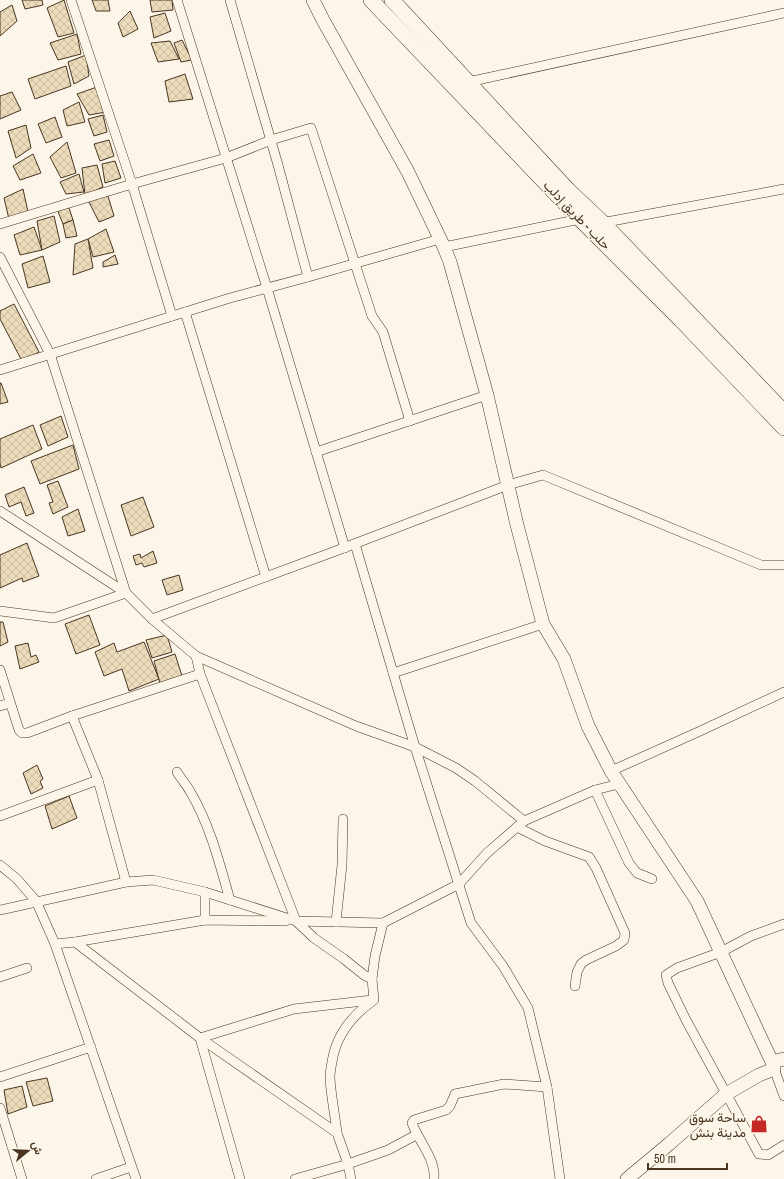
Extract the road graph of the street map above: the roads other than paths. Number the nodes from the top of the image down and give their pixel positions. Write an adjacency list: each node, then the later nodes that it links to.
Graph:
1 (71, 0): 11 (street)
2 (177, 0): 10 (street)
3 (230, 0): 9 (street)
4 (313, 0): 16 (street)
5 (371, 0): 13 (main road, حلب - طريق إدلب)
6 (392, 0): 8 (main road, حلب - طريق إدلب)
7 (784, 13): 8 (street)
8 (468, 82): 14 (main road, حلب - طريق إدلب)
9 (271, 140): 10 (street); 18 (street); 19 (street)
10 (226, 158): 11 (street); 20 (street)
11 (132, 184): 15 (street); 22 (street)
12 (784, 189): 14 (street)
13 (584, 223): 14 (street); 16 (street); 28 (main road, حلب - طريق إدلب)
14 (603, 223): 26 (main road, حلب - طريق إدلب)
15 (0, 224)
16 (442, 243): 18 (street); 25 (street)
17 (0, 257): 23 (street)
18 (355, 264): 19 (street); 27 (street)
19 (308, 277): 20 (street)
20 (267, 288): 21 (street); 29 (street)
21 (185, 312): 22 (street); 35 (street)
22 (172, 316): 23 (street)
23 (50, 354): 24 (street); 36 (street)
24 (0, 370)
25 (487, 395): 27 (street); 30 (street)
26 (784, 412)
27 (410, 421): 29 (street)
28 (784, 428)
29 (316, 452): 33 (street)
30 (508, 485): 32 (street); 34 (street); 39 (street)
31 (0, 511): 36 (street)
32 (355, 544): 33 (street); 42 (street)
33 (345, 548): 35 (street)
34 (784, 565)
35 (266, 577): 38 (street)
36 (126, 593): 37 (street); 38 (street)
37 (0, 612)
38 (152, 619): 40 (street)
39 (543, 624): 42 (street); 49 (street)
40 (196, 656): 43 (street); 48 (street)
41 (0, 670): 45 (street)
42 (393, 673): 48 (street)
43 (200, 674): 47 (street); 66 (street)
44 (784, 692): 49 (street)
45 (10, 703): 46 (street); 47 (street)
46 (0, 706)
47 (72, 716): 51 (street)
48 (415, 747): 56 (street); 60 (street)
49 (611, 771): 52 (street)
50 (177, 772): 62 (street)
51 (98, 780): 54 (street); 59 (street)
52 (619, 784): 53 (street); 72 (street)
53 (595, 790): 56 (street); 58 (street)
54 (0, 816)
55 (343, 819): 67 (street)
56 (520, 824): 60 (street); 76 (street)
57 (0, 865): 63 (street)
58 (652, 879)
59 (126, 882): 61 (street); 63 (street)
60 (459, 884): 68 (street); 82 (street)
61 (205, 892): 62 (street); 65 (street)
62 (230, 900): 66 (street)
63 (36, 901): 64 (street); 71 (street)
64 (0, 910)
65 (205, 920): 66 (street); 70 (street)
66 (296, 921): 67 (street); 75 (street)
67 (336, 922): 68 (street)
68 (383, 924): 75 (street)
69 (784, 924): 72 (street)
70 (75, 942): 71 (street); 78 (street)
71 (56, 944): 79 (street)
72 (721, 952): 80 (street); 83 (street)
73 (27, 968): 74 (street)
74 (0, 978)
75 (372, 979): 77 (street)
76 (575, 986)
77 (374, 1000): 78 (street); 86 (street)
78 (200, 1038): 86 (street); 96 (street)
79 (91, 1047): 81 (street); 90 (street)
80 (777, 1063): 83 (street); 84 (street)
81 (0, 1077)
82 (547, 1087): 87 (street); 99 (street)
83 (726, 1094): 88 (street); 91 (street)
84 (784, 1096)
85 (0, 1108): 93 (street)
86 (337, 1133): 89 (street)
87 (416, 1134): 89 (street); 98 (street)
88 (784, 1145)
89 (348, 1164): 92 (street); 97 (street)
90 (131, 1167): 94 (street); 95 (street)
91 (632, 1177)
92 (299, 1178)
93 (22, 1179)
94 (96, 1179)
95 (136, 1179)
96 (240, 1179)
97 (351, 1179)
98 (434, 1179)
99 (560, 1179)

